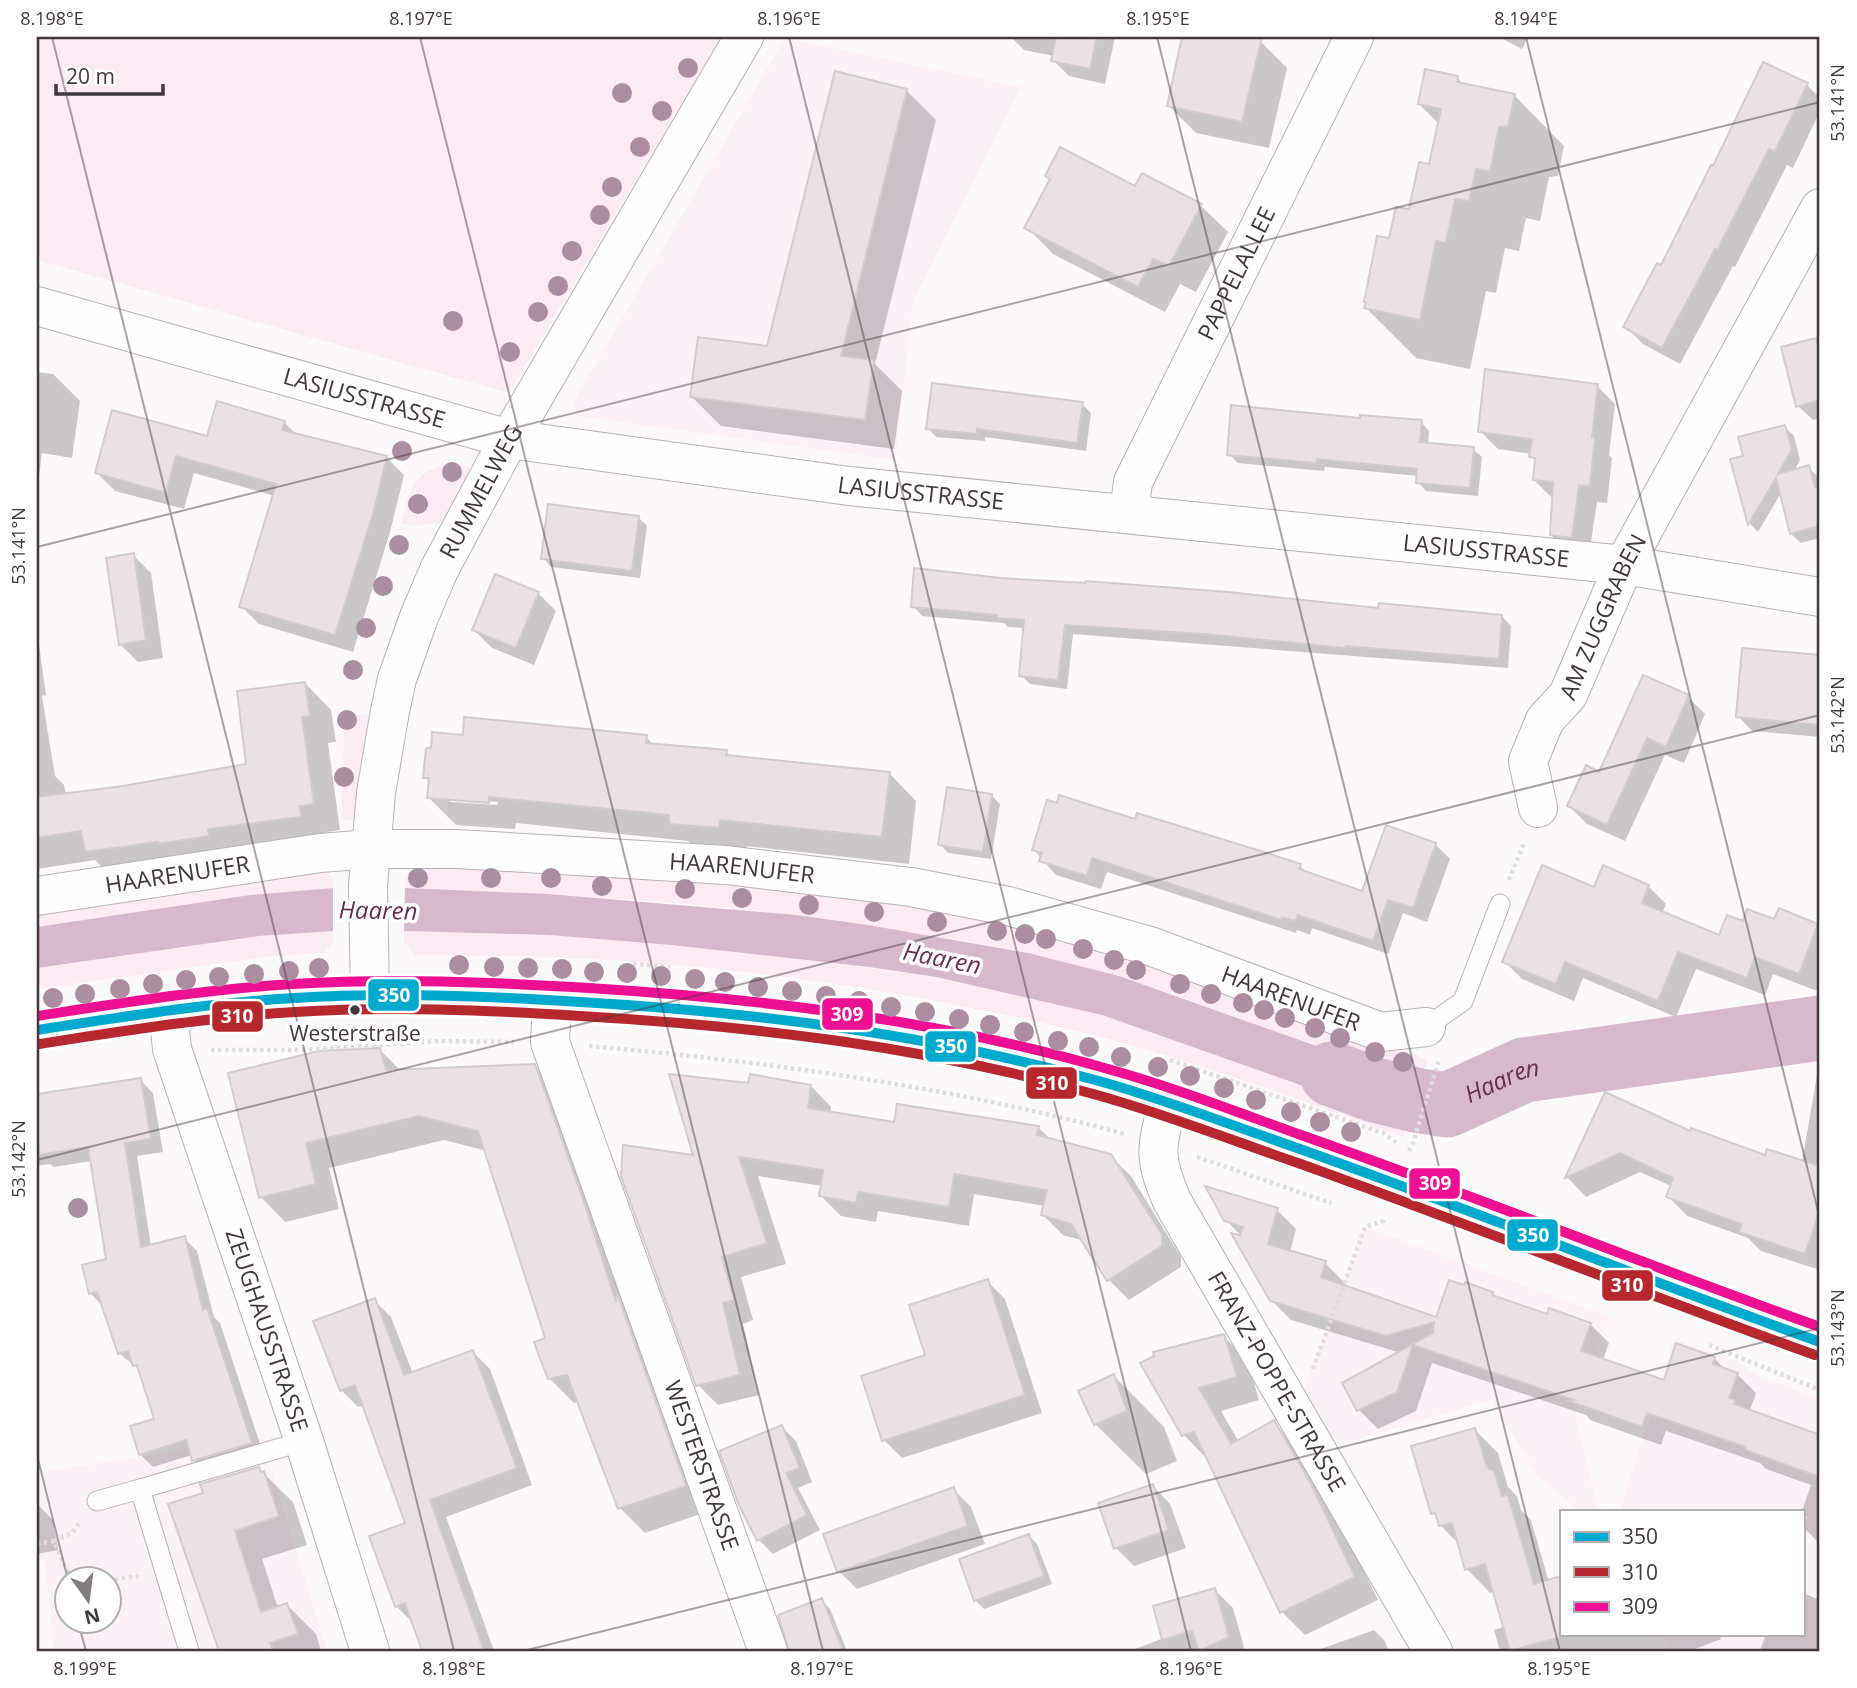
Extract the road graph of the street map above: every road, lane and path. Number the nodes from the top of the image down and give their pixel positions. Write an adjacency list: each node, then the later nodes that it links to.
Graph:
1 (744, 37): 5 (street, RUMMELWEG)
2 (1354, 37): 6 (street, PAPPELALLEE)
3 (1820, 208): 7 (street, AM ZUGGRABEN)
4 (37, 306): 5 (street, LASIUSSTRASSE)
5 (509, 439): 6 (street, LASIUSSTRASSE); 10 (street, RUMMELWEG)
6 (1129, 513): 7 (street, LASIUSSTRASSE)
7 (1624, 565): 8 (street, LASIUSSTRASSE); 9 (street, AM ZUGGRABEN)
8 (1820, 597)
9 (1538, 808): 12 (path)
10 (370, 867): 11 (street, HAARENUFER); 13 (street, RUMMELWEG); 16 (street, HAARENUFER)
11 (37, 896)
12 (1500, 904): 16 (lane)
13 (370, 996): 14 (street); 15 (street)
14 (552, 1000): 18 (street, WESTERSTRASSE); 21 (street)
15 (168, 1010): 17 (street); 19 (street, ZEUGHAUSSTRASSE)
16 (1426, 1027)
17 (37, 1030)
18 (550, 1042): 19 (path); 23 (path); 40 (street, WESTERSTRASSE)
19 (172, 1049): 33 (street, ZEUGHAUSSTRASSE)
20 (1438, 1064): 22 (path)
21 (1168, 1103): 23 (street, FRANZ-POPPE-STRASSE); 30 (street)
22 (1414, 1140)
23 (1157, 1143): 24 (path); 32 (street, FRANZ-POPPE-STRASSE)
24 (1333, 1204)
25 (1386, 1210): 27 (path)
26 (1370, 1217): 27 (path)
27 (1383, 1221): 28 (path); 32 (path)
28 (1395, 1226)
29 (1700, 1341): 31 (path)
30 (1820, 1342)
31 (1820, 1390)
32 (1295, 1415): 41 (street, FRANZ-POPPE-STRASSE)
33 (304, 1441): 34 (lane); 39 (street, ZEUGHAUSSTRASSE)
34 (140, 1489): 35 (lane); 38 (lane)
35 (97, 1502)
36 (37, 1544): 37 (path)
37 (65, 1566)
38 (190, 1651)
39 (370, 1651)
40 (768, 1651)
41 (1433, 1651)

